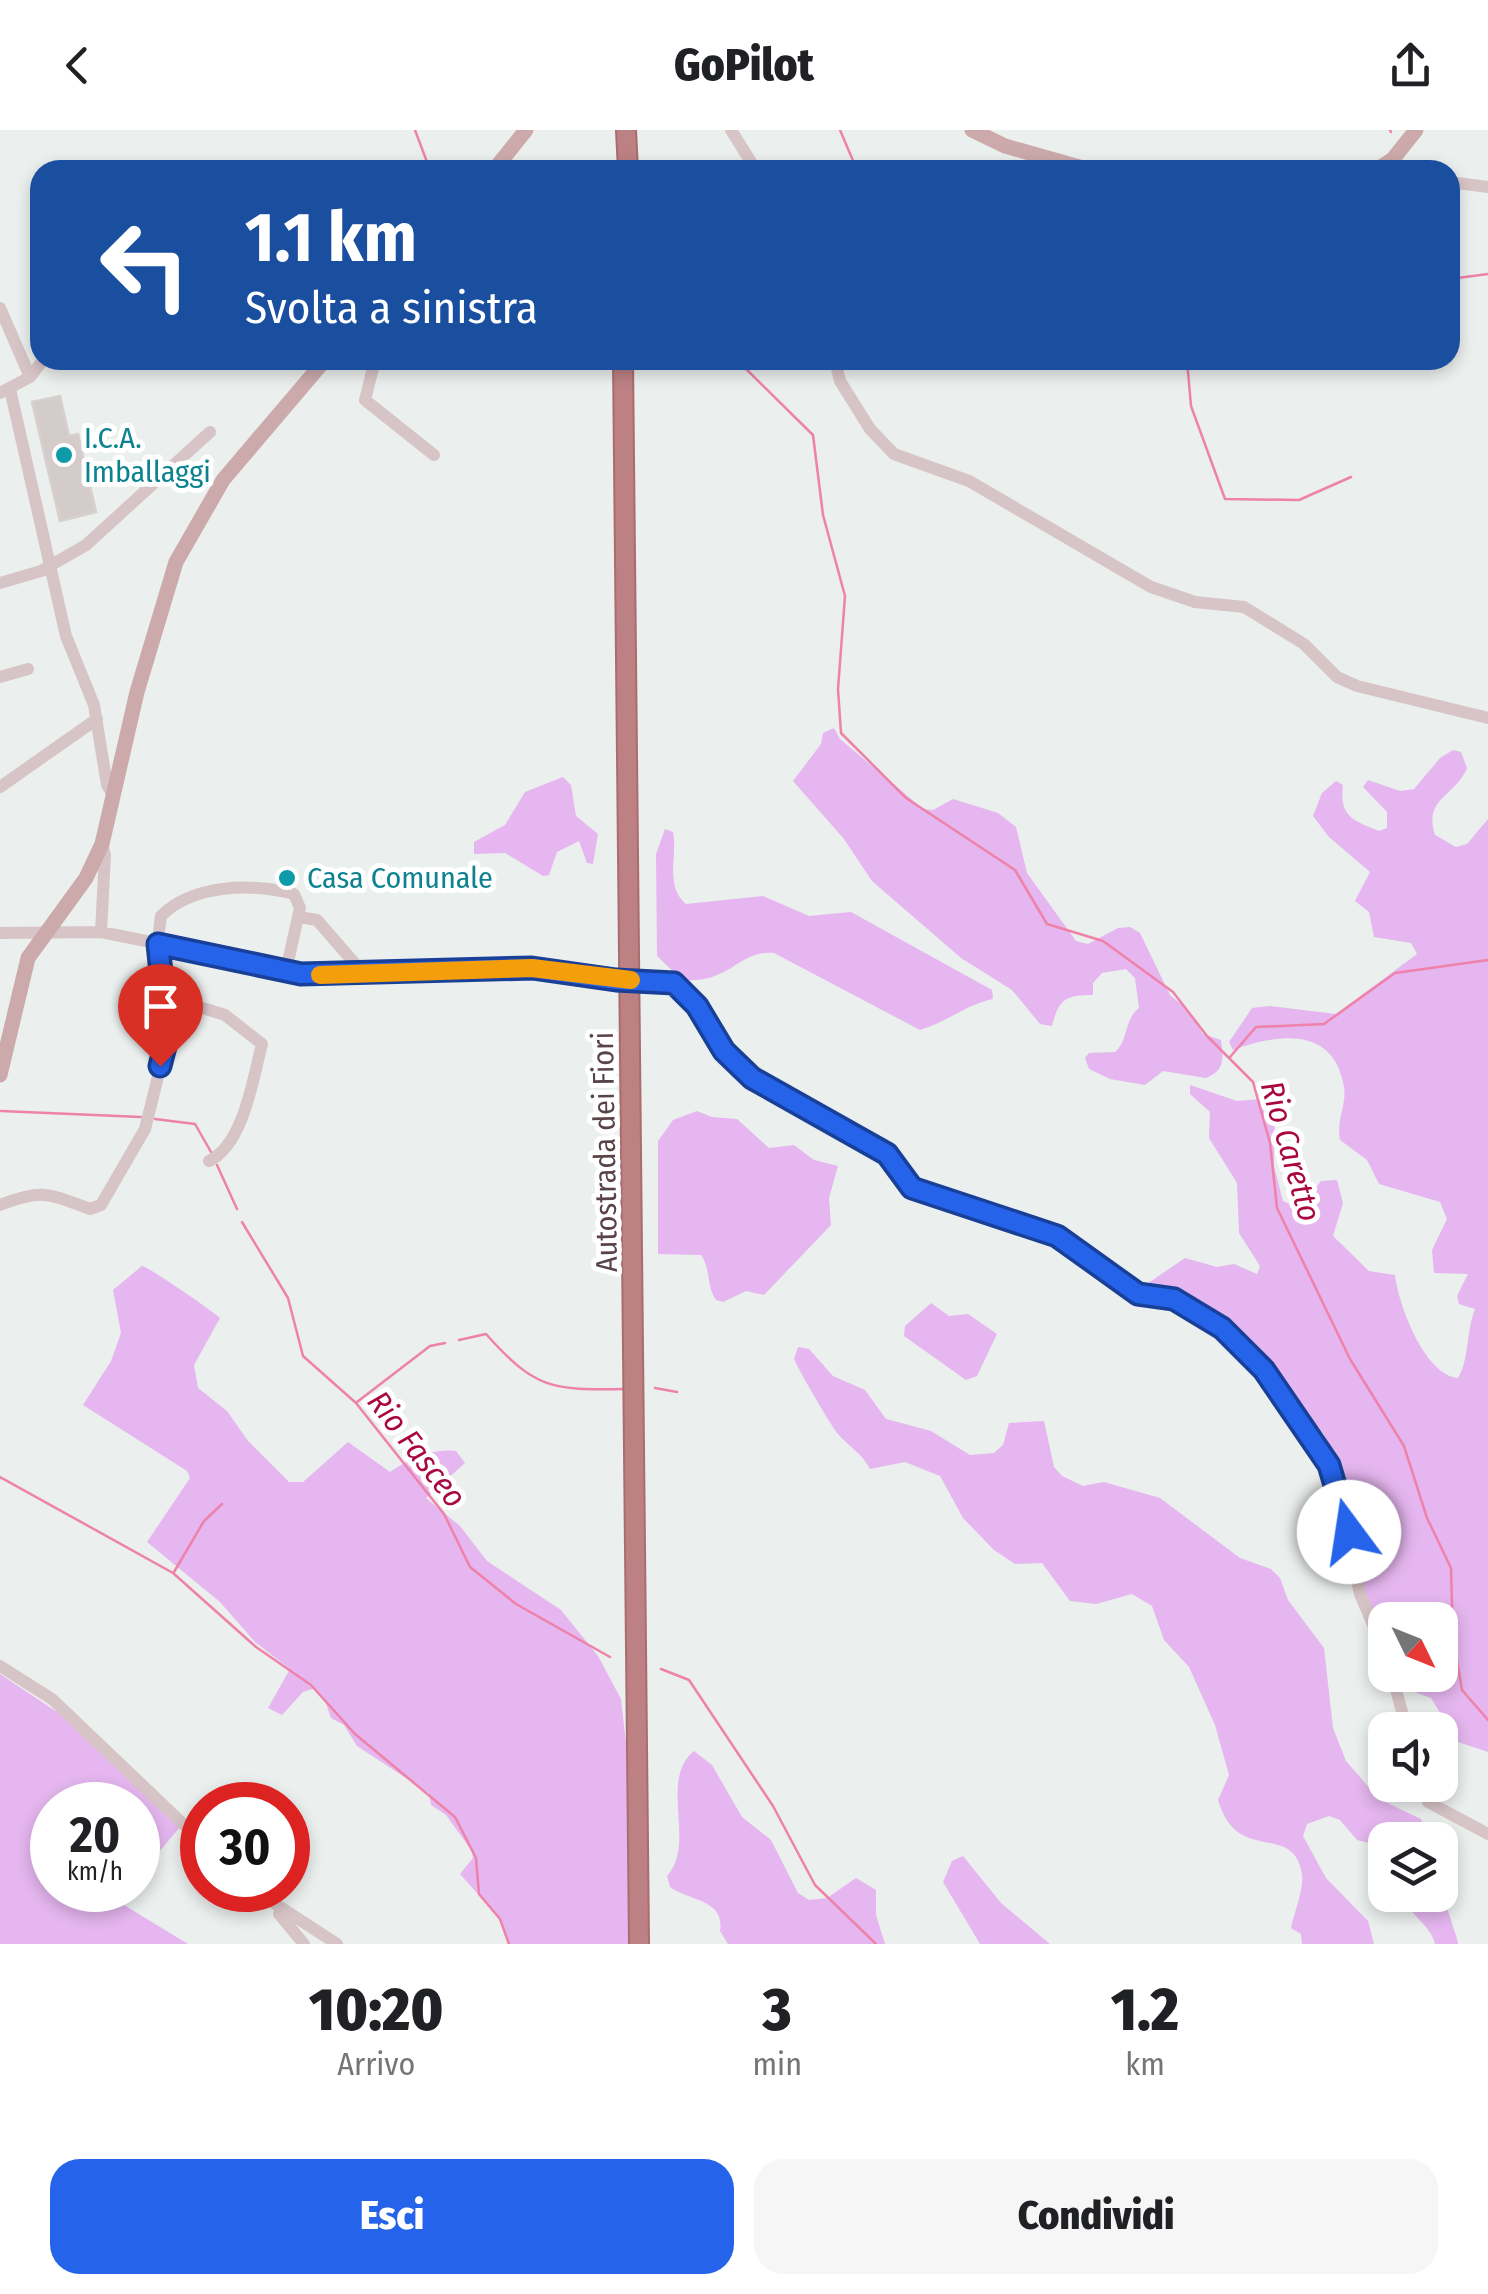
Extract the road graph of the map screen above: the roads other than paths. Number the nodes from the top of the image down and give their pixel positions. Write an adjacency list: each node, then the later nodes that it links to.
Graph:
1 (526, 130): 7 (main road)
2 (614, 130): 8 (highway)
3 (626, 130): 9 (highway)
4 (730, 130): 10 (street)
5 (972, 130): 11 (main road)
6 (1416, 130): 12 (main road)
7 (502, 160)
8 (616, 160)
9 (628, 160)
10 (750, 160)
11 (1055, 160)
12 (1388, 160)
13 (1460, 183): 14 (street)
14 (1488, 187)
15 (0, 308): 22 (street)
16 (35, 370): 22 (street)
17 (316, 370): 33 (main road)
18 (372, 370): 25 (street)
19 (623, 370): 55 (highway, Autostrada dei Fiori)
20 (635, 370): 56 (highway, Autostrada dei Fiori)
21 (838, 370): 30 (street)
22 (30, 377): 23 (street)
23 (5, 391): 26 (street)
24 (210, 432): 26 (street)
25 (434, 454)
26 (51, 566): 27 (street); 31 (street)
27 (0, 583)
28 (28, 670): 29 (street)
29 (0, 676)
30 (1488, 718)
31 (96, 719): 32 (street); 33 (street)
32 (0, 787)
33 (112, 793): 34 (main road)
34 (102, 844): 36 (main road); 37 (street)
35 (299, 918): 39 (street); 40 (street); 41 (street)
36 (46, 930): 37 (street); 38 (street); 43 (main road)
37 (100, 932): 39 (street)
38 (0, 933)
39 (158, 944): 40 (street); 42 (street)
40 (286, 970): 41 (street)
41 (364, 973): 46 (street, bridge)
42 (177, 1000): 44 (street); 45 (street)
43 (0, 1076)
44 (209, 1161)
45 (0, 1205)
46 (1368, 1613)
47 (0, 1666): 49 (street)
48 (1428, 1802): 50 (street)
49 (180, 1821)
50 (1488, 1834)
51 (278, 1912): 53 (street)
52 (282, 1912): 54 (street)
53 (304, 1944)
54 (336, 1944)
55 (639, 1944)
56 (650, 1944)

